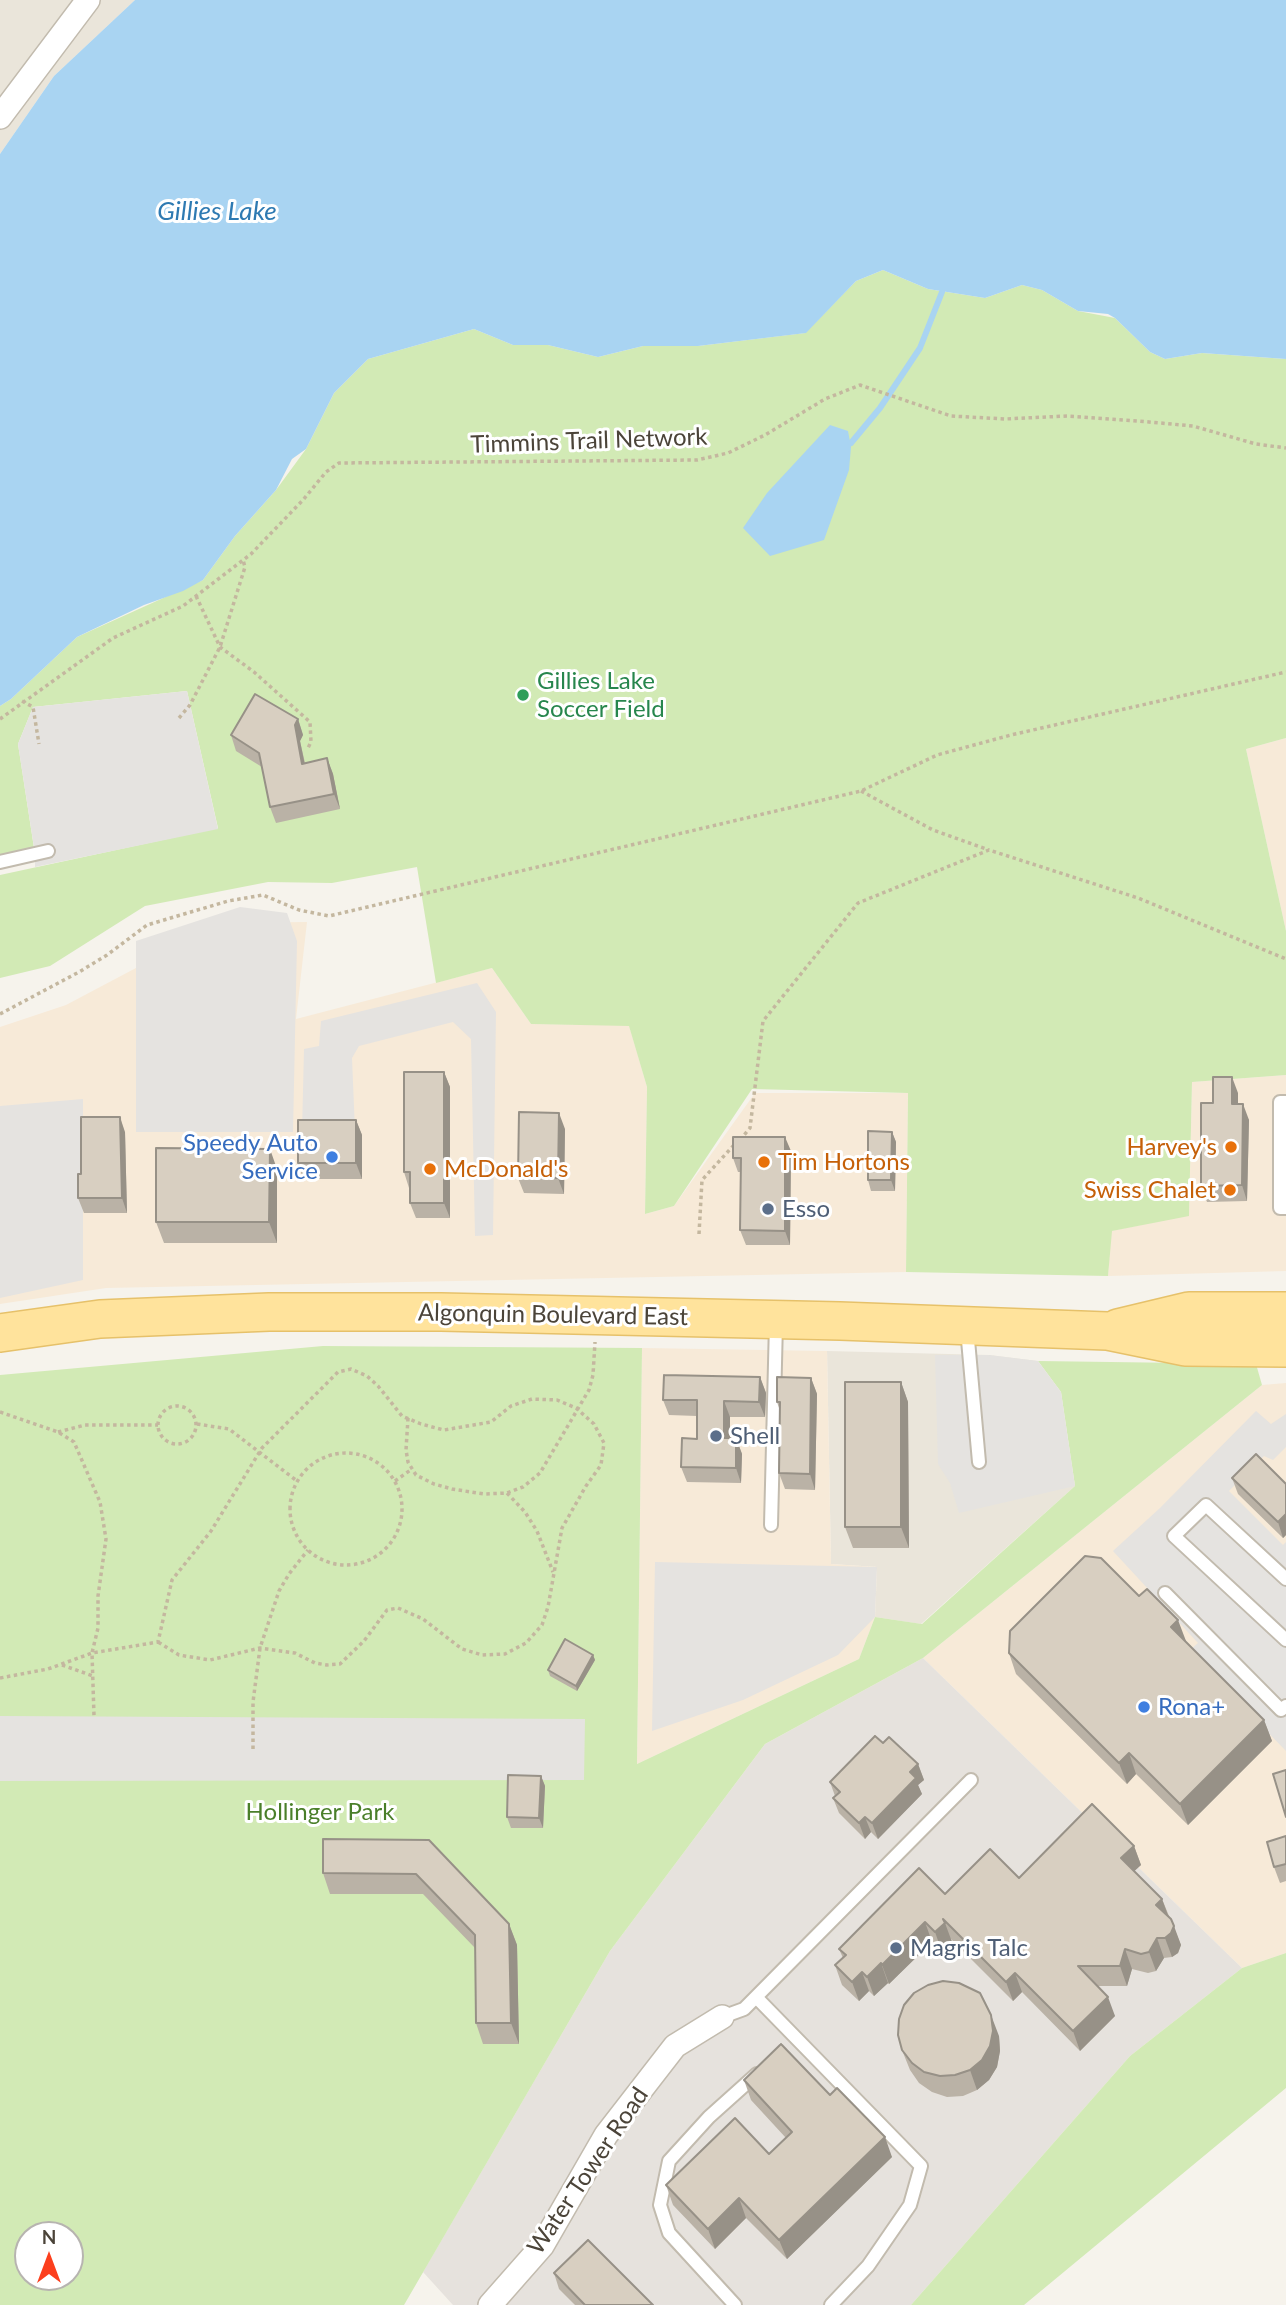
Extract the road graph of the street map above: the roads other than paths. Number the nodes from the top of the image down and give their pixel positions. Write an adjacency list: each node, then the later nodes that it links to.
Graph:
1 (88, 0): 2 (street)
2 (0, 117)
3 (48, 851): 4 (lane)
4 (0, 862)
5 (1286, 1101): 6 (lane)
6 (1286, 1208)
7 (1286, 1311): 10 (main road, Algonquin Boulevard East)
8 (776, 1319): 9 (main road, Algonquin Boulevard East); 11 (main road, Algonquin Boulevard East); 14 (lane)
9 (967, 1326): 10 (main road, Algonquin Boulevard East); 13 (lane)
10 (1107, 1331): 12 (main road, Algonquin Boulevard East)
11 (0, 1333)
12 (1286, 1348)
13 (979, 1462)
14 (771, 1525)
15 (1286, 1579): 17 (lane)
16 (1165, 1593): 18 (lane)
17 (1285, 1636)
18 (1286, 1706)
19 (971, 1780): 20 (lane)
20 (756, 1997): 21 (lane); 25 (lane)
21 (722, 2017): 23 (street, Water Tower Road)
22 (767, 2065): 24 (lane)
23 (490, 2305)
24 (735, 2305)
25 (831, 2305)

